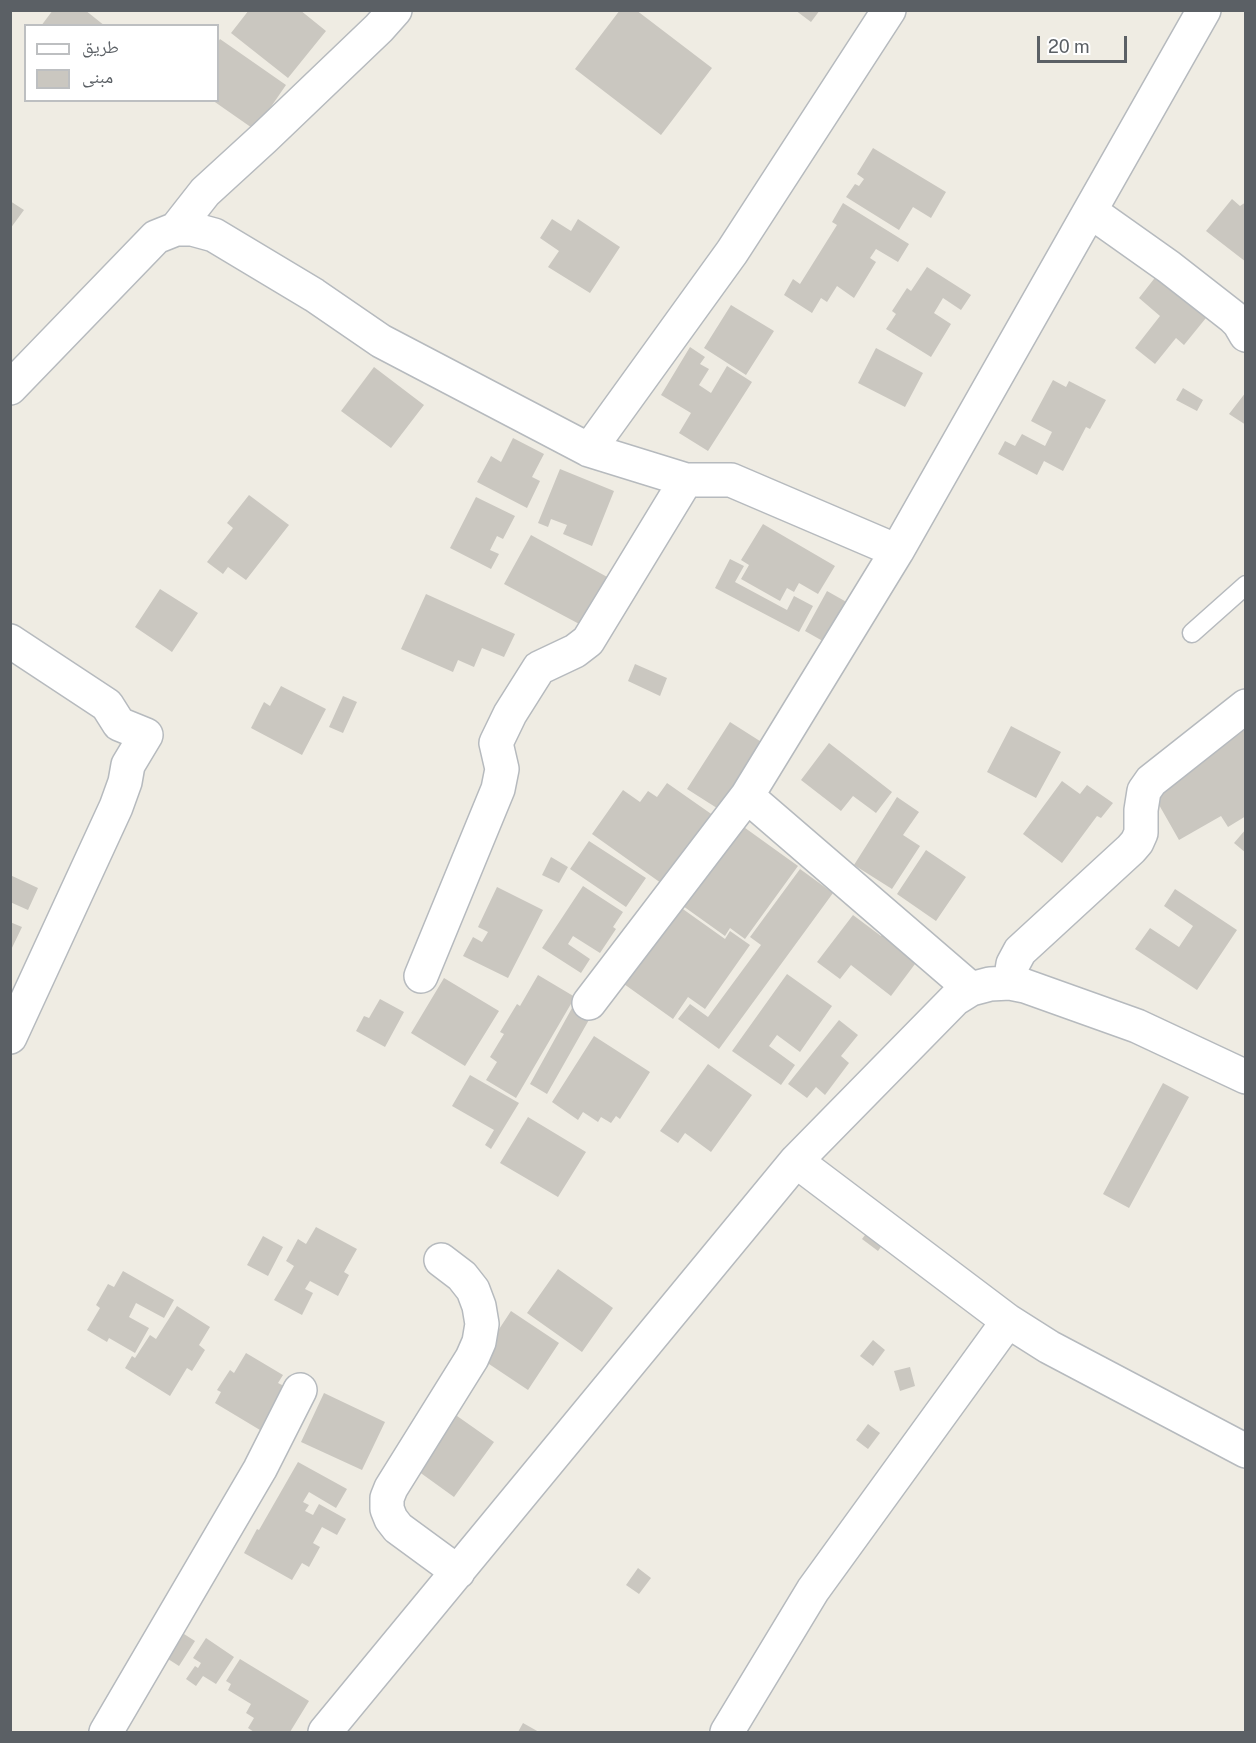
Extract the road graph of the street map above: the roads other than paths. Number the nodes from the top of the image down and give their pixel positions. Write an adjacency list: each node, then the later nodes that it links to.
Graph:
1 (395, 10): 5 (street)
2 (889, 10): 8 (street)
3 (1204, 10): 4 (street)
4 (1090, 211): 6 (street); 10 (street)
5 (176, 229): 7 (street); 8 (street)
6 (1245, 335)
7 (10, 388)
8 (589, 450): 9 (street)
9 (686, 480): 10 (street); 16 (street)
10 (897, 551): 15 (street)
11 (1245, 585): 12 (lane)
12 (1192, 633)
13 (10, 641): 20 (street)
14 (1245, 706): 17 (street)
15 (747, 796): 18 (street); 19 (street)
16 (421, 976)
17 (1010, 983): 18 (street); 21 (street)
18 (971, 989): 22 (street)
19 (589, 1004)
20 (10, 1037)
21 (1245, 1077)
22 (796, 1161): 24 (street); 27 (street)
23 (441, 1260): 27 (street)
24 (1008, 1321): 26 (street); 30 (street)
25 (300, 1390): 28 (street)
26 (1245, 1451)
27 (458, 1572): 29 (street)
28 (106, 1732)
29 (325, 1732)
30 (727, 1732)

